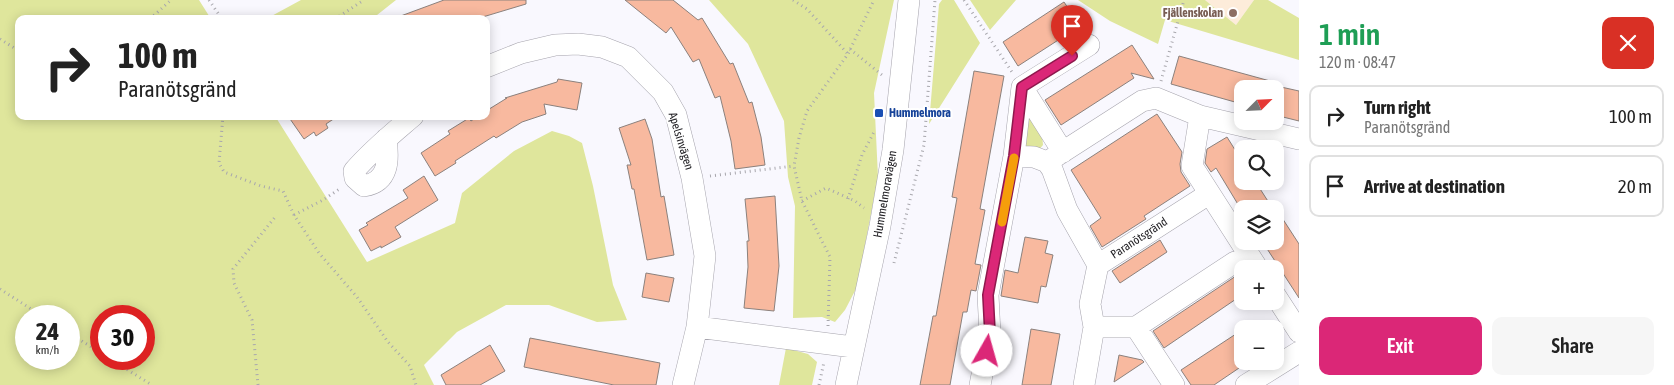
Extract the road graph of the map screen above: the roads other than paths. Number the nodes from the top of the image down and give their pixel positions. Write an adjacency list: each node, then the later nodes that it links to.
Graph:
1 (909, 0): 20 (street, Hummelmoravägen)
2 (1089, 45): 4 (street)
3 (490, 65): 16 (street, Apelsinvägen)
4 (1022, 87): 8 (street); 9 (street, Paranötsgränd)
5 (1200, 116): 7 (street); 9 (street); 12 (street)
6 (408, 120): 10 (street)
7 (1299, 139)
8 (1014, 156): 9 (street); 24 (street)
9 (1055, 157): 14 (street, Paranötsgränd)
10 (354, 171)
11 (1201, 199): 14 (street, Paranötsgränd)
12 (1252, 260)
13 (1234, 263): 18 (street)
14 (1098, 265): 17 (street)
15 (1284, 309): 19 (street)
16 (697, 327): 20 (street); 22 (street, Apelsinvägen)
17 (1094, 327): 18 (street); 25 (street)
18 (1136, 327): 26 (street)
19 (1299, 332)
20 (854, 347): 23 (street, Hummelmoravägen)
21 (1299, 352): 27 (street)
22 (683, 385)
23 (846, 385)
24 (980, 385)
25 (1084, 385)
26 (1174, 385)
27 (1246, 385)

